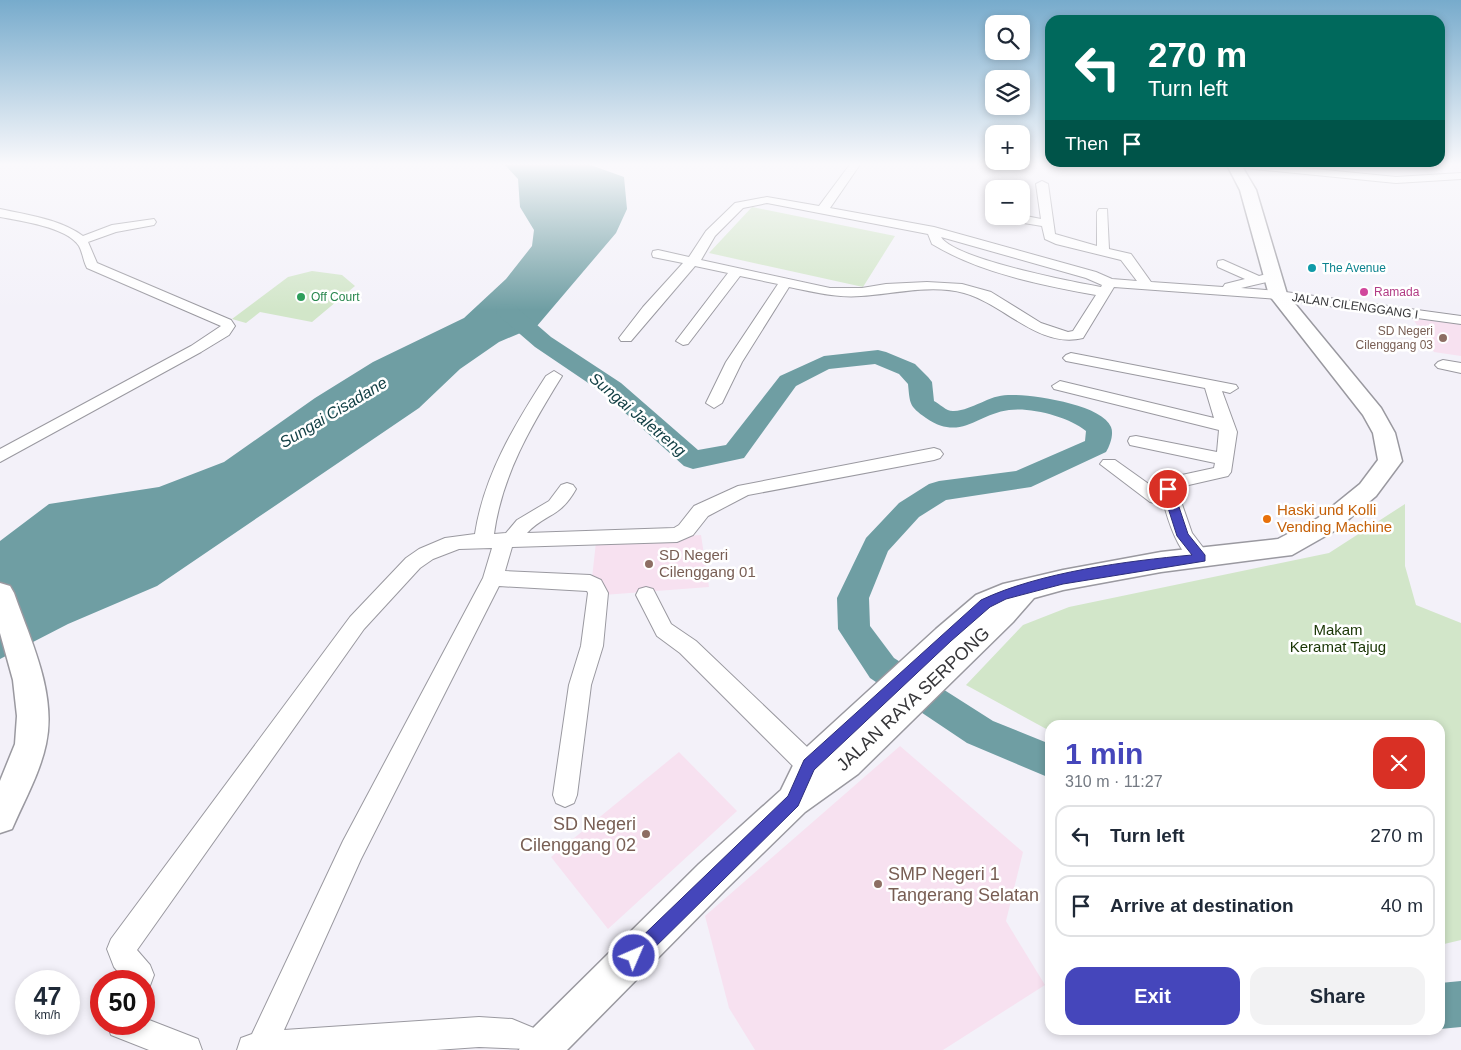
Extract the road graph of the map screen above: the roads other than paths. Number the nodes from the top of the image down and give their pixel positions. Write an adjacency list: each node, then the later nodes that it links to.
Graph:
1 (732, 212): 14 (street)
2 (838, 212): 10 (street)
3 (1045, 212): 9 (street)
4 (1103, 212): 12 (street)
5 (1253, 212): 18 (main road, JALAN RAYA SERPONG)
6 (0, 213): 11 (street)
7 (1030, 220): 9 (street)
8 (150, 222): 11 (street)
9 (1046, 223): 12 (street)
10 (934, 231): 20 (street); 20 (street)
11 (80, 240): 37 (street)
12 (1103, 250): 19 (street)
13 (658, 254): 14 (street)
14 (692, 262): 16 (street); 23 (street)
15 (1223, 264): 18 (street)
16 (736, 272): 17 (street); 24 (street)
17 (786, 282): 20 (street); 32 (street)
18 (1270, 284): 21 (street); 21 (street); 22 (street, JALAN CILENGGANG I); 44 (main road, JALAN RAYA SERPONG)
19 (1148, 287): 20 (street); 21 (street)
20 (1107, 288)
21 (1217, 291)
22 (1461, 320)
23 (626, 338)
24 (683, 341)
25 (1071, 358): 29 (street)
26 (1443, 365): 27 (street)
27 (1461, 368)
28 (554, 376): 43 (street)
29 (1212, 384): 31 (street); 33 (street)
30 (1060, 386): 33 (street)
31 (1230, 388)
32 (714, 403)
33 (1225, 426): 38 (street)
34 (1136, 441): 35 (street)
35 (1163, 447): 38 (street); 40 (street)
36 (934, 454): 43 (street)
37 (0, 456)
38 (1224, 459): 40 (street)
39 (1108, 464): 42 (street)
40 (1203, 476): 42 (street)
41 (567, 489): 43 (street)
42 (1171, 500): 44 (street)
43 (500, 540): 45 (street); 51 (street)
44 (1201, 558): 48 (main road, JALAN RAYA SERPONG)
45 (493, 578): 49 (street); 53 (street)
46 (0, 593): 50 (main road)
47 (646, 594): 48 (street)
48 (817, 773): 54 (main road, JALAN RAYA SERPONG)
49 (565, 795)
50 (0, 817)
51 (136, 970)
52 (150, 1035): 55 (street)
53 (257, 1049): 54 (street)
54 (541, 1049)
55 (187, 1050)

